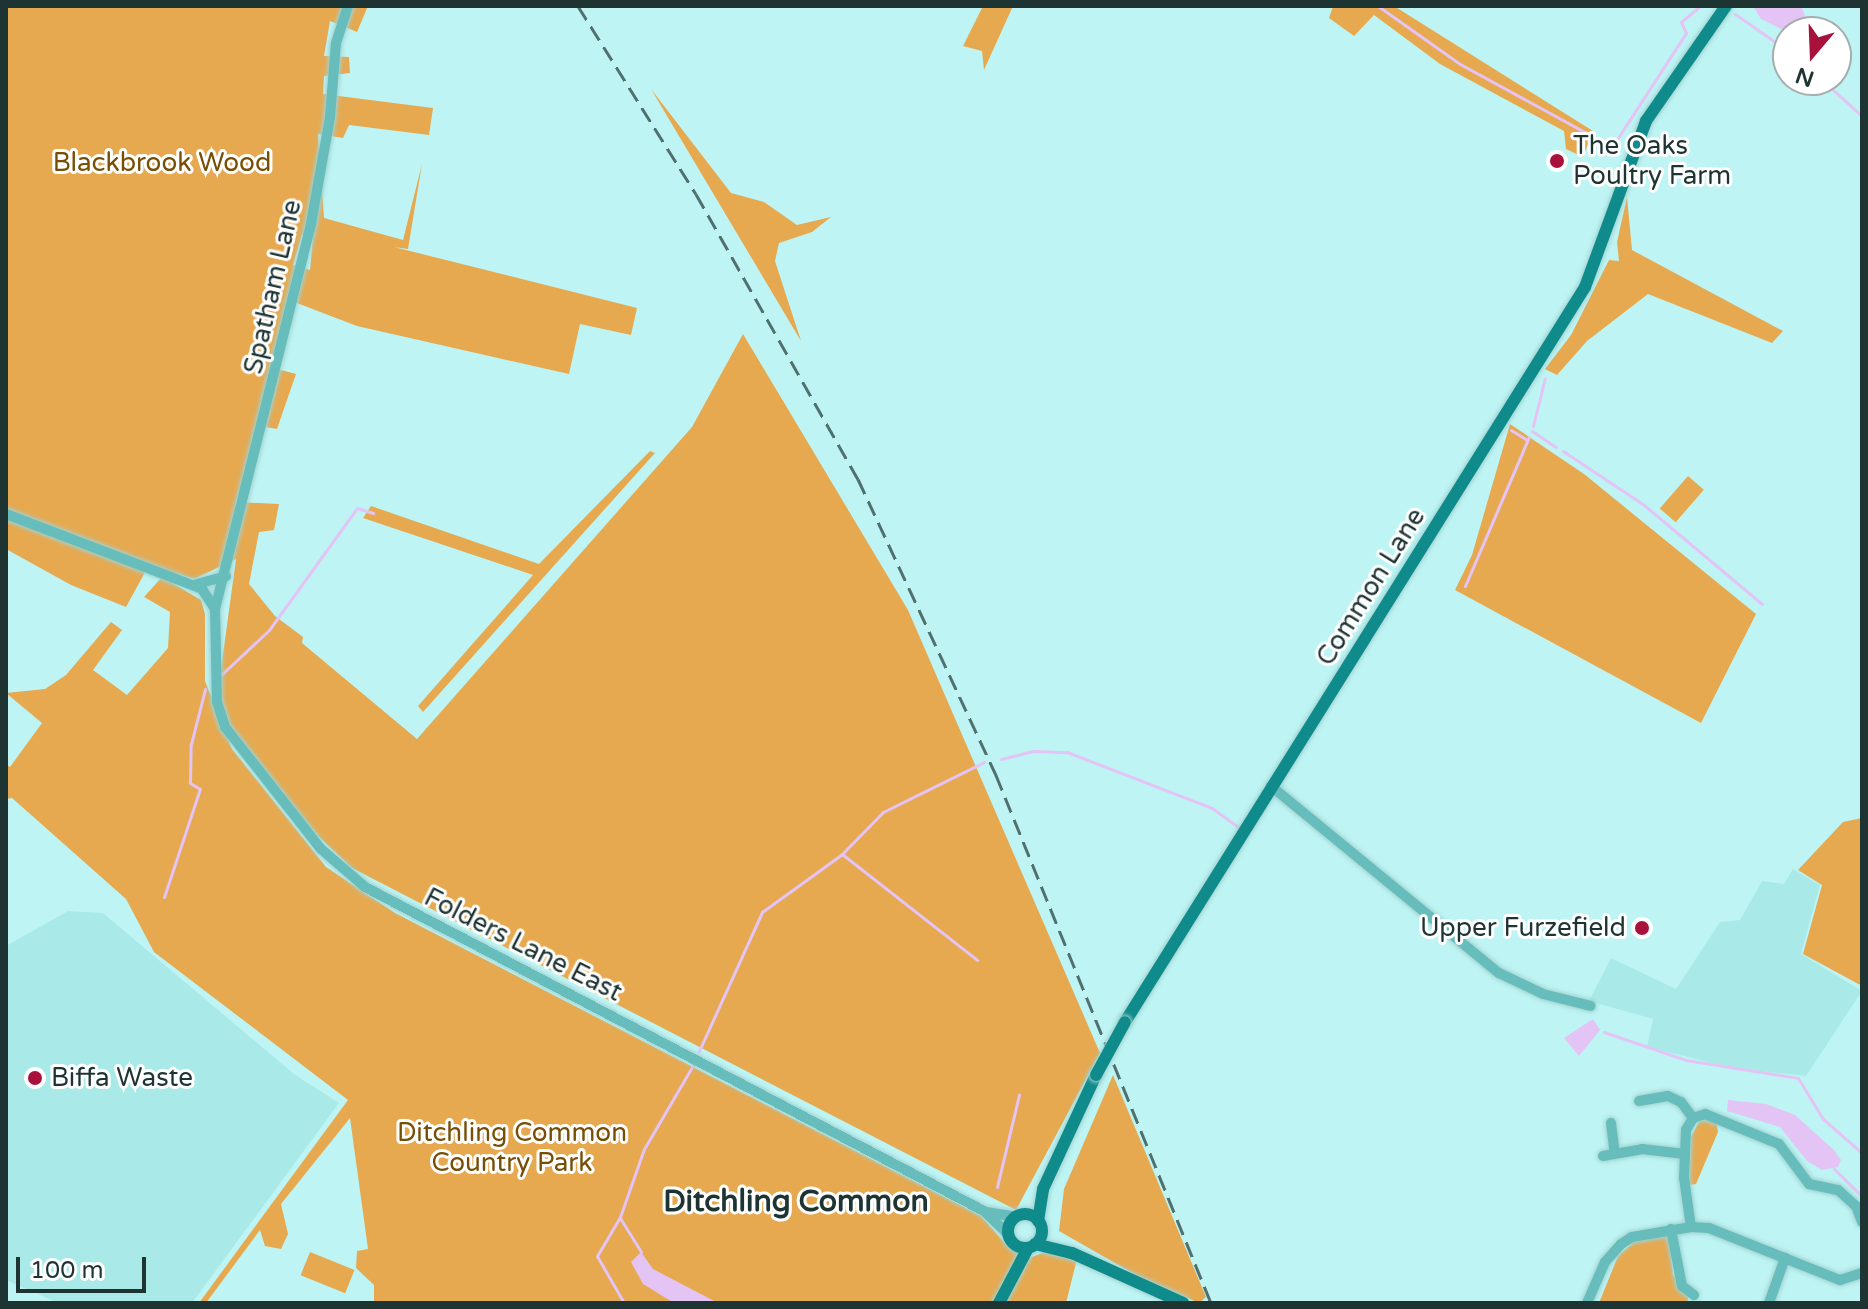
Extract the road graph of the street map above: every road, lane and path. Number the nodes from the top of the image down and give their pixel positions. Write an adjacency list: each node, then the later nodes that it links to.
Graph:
1 (348, 6): 4 (street, Spatham Lane)
2 (1726, 6): 7 (main road, Common Lane)
3 (6, 514): 5 (street)
4 (226, 576): 5 (street); 6 (street, Spatham Lane)
5 (197, 584): 6 (street)
6 (215, 609): 14 (street, Folders Lane East)
7 (1271, 786): 8 (street); 13 (main road, Common Lane, bridge)
8 (1591, 1006)
9 (1639, 1101): 10 (street)
10 (1693, 1118): 12 (street); 16 (street)
11 (1611, 1123): 12 (street)
12 (1685, 1154): 18 (street)
13 (1043, 1189): 15 (main road, Common Lane); 17 (main road, Common Lane)
14 (984, 1211): 15 (street, Folders Lane East); 20 (street, Folders Lane East)
15 (1018, 1216): 17 (main road); 20 (main road, Common Lane)
16 (1862, 1222)
17 (1039, 1224): 21 (main road, Common Lane); 22 (main road)
18 (1691, 1227): 19 (street); 23 (street)
19 (1671, 1229): 26 (street); 29 (street)
20 (1009, 1236): 21 (main road); 24 (main road)
21 (1031, 1246): 22 (main road); 24 (main road, Common Lane)
22 (1072, 1253): 28 (main road)
23 (1785, 1258): 25 (street); 30 (street)
24 (1011, 1275): 27 (main road, Common Lane)
25 (1861, 1275)
26 (1694, 1295)
27 (999, 1303)
28 (1183, 1303)
29 (1587, 1303)
30 (1769, 1303)

